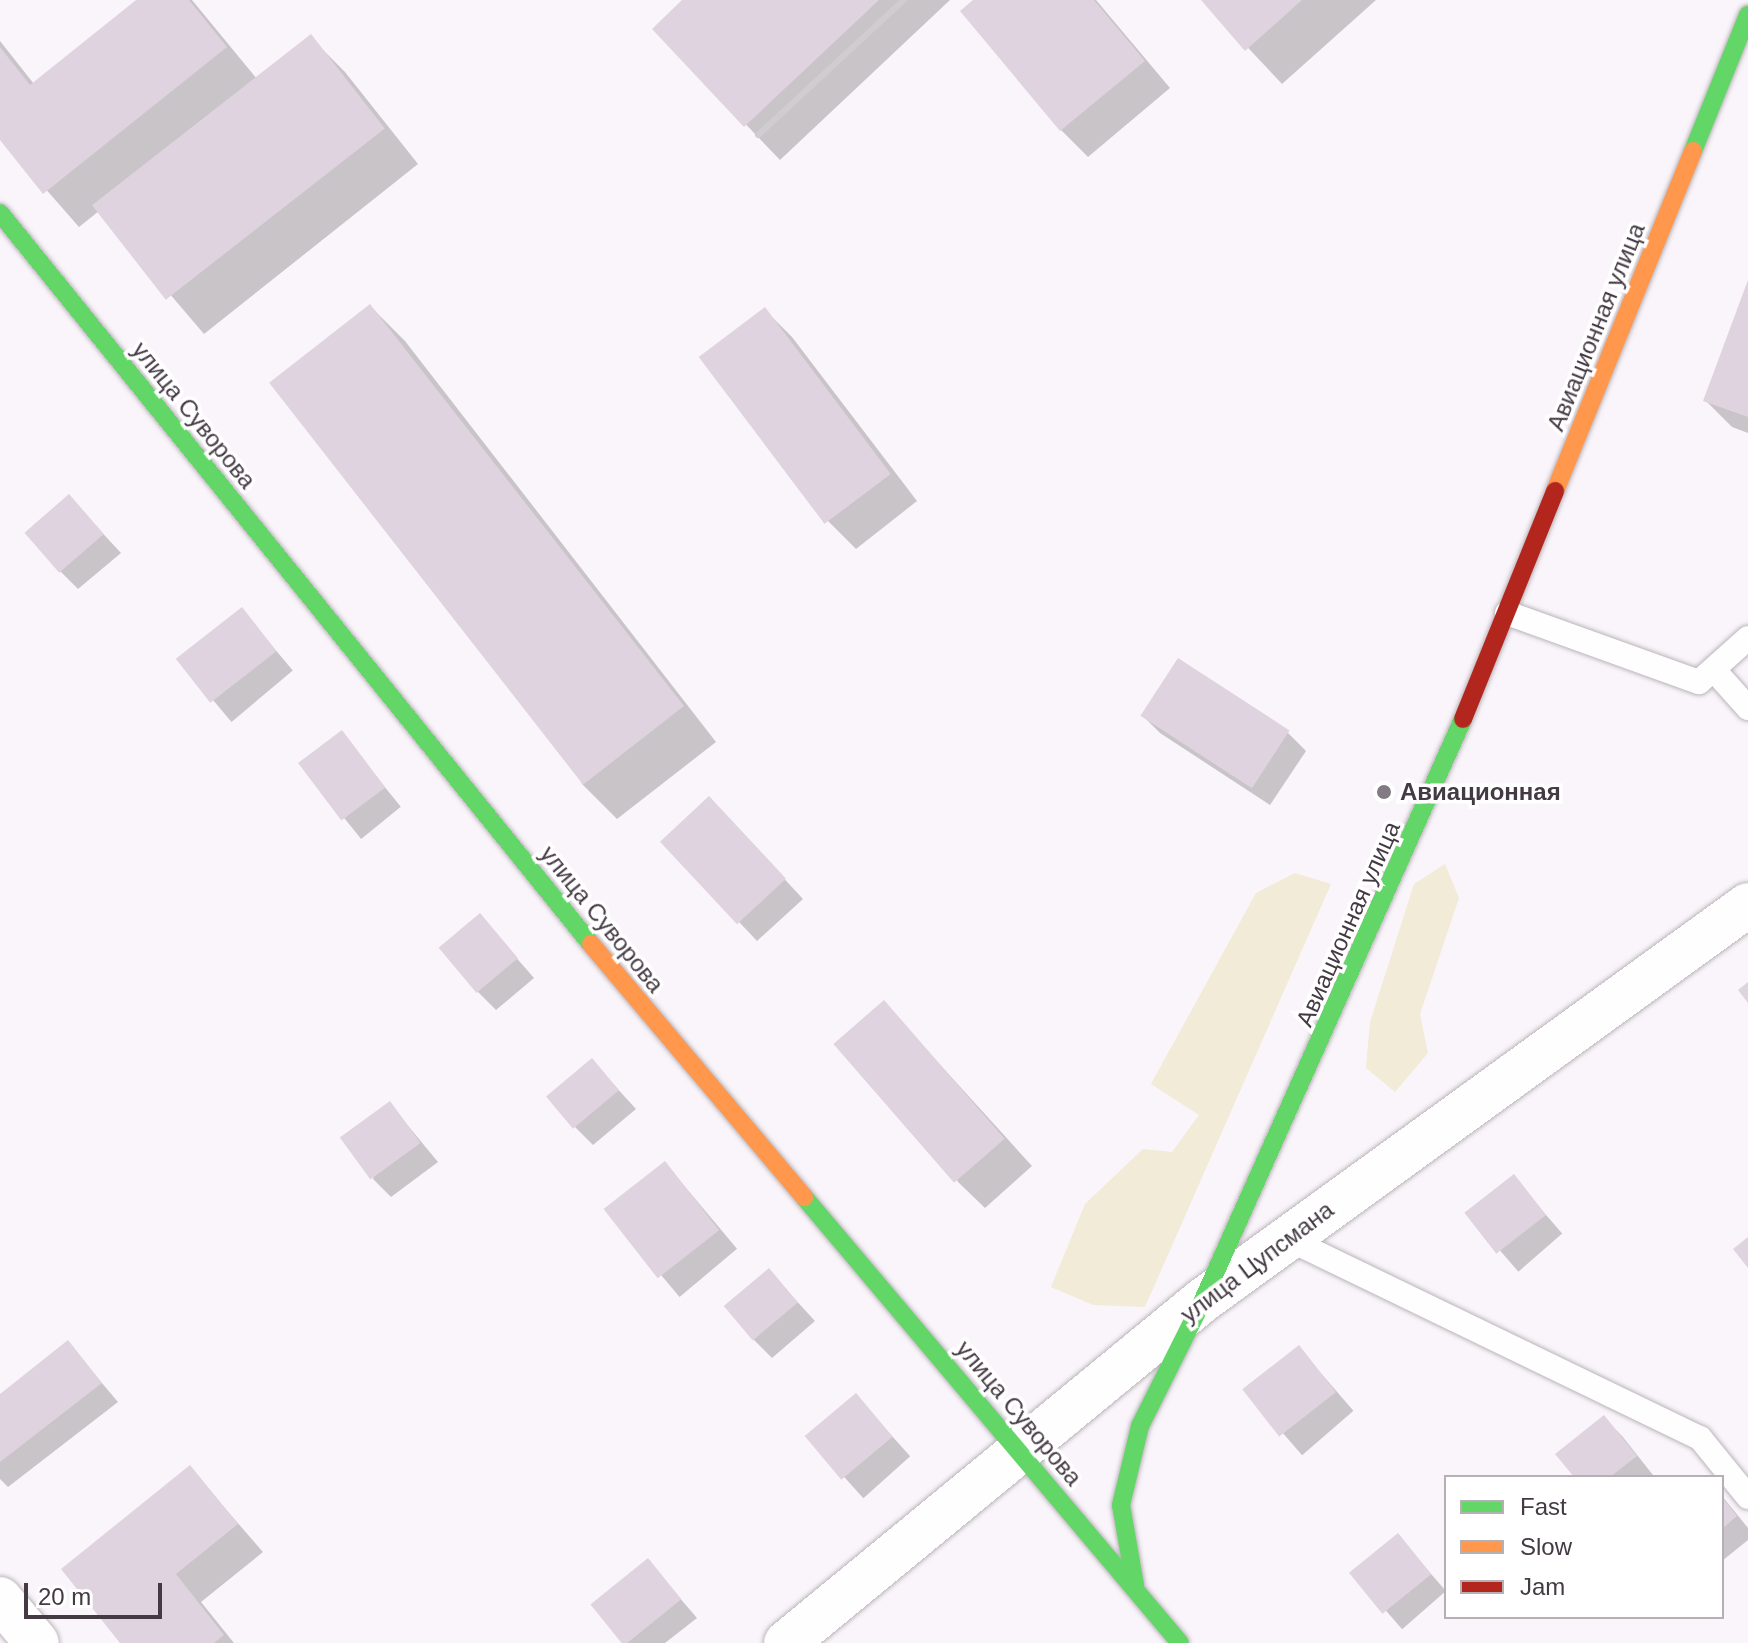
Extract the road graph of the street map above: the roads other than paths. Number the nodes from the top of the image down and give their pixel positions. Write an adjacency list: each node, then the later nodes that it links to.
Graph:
1 (1748, 15): 3 (main road, Авиационная улица)
2 (0, 213): 10 (main road, улица Суворова)
3 (1507, 613): 5 (lane); 9 (main road, Авиационная улица)
4 (1748, 638): 5 (lane)
5 (1714, 670): 6 (lane)
6 (1748, 708)
7 (1748, 905): 8 (street, улица Цупсмана)
8 (1286, 1238): 9 (street, улица Цупсмана); 11 (lane)
9 (1203, 1300): 10 (street, улица Цупсмана); 12 (main road, Авиационная улица)
10 (1020, 1452): 12 (main road, улица Суворова); 15 (street, улица Цупсмана)
11 (1748, 1497)
12 (1135, 1585): 16 (main road, улица Суворова)
13 (0, 1599): 14 (street)
14 (37, 1643)
15 (786, 1643)
16 (1180, 1643)

